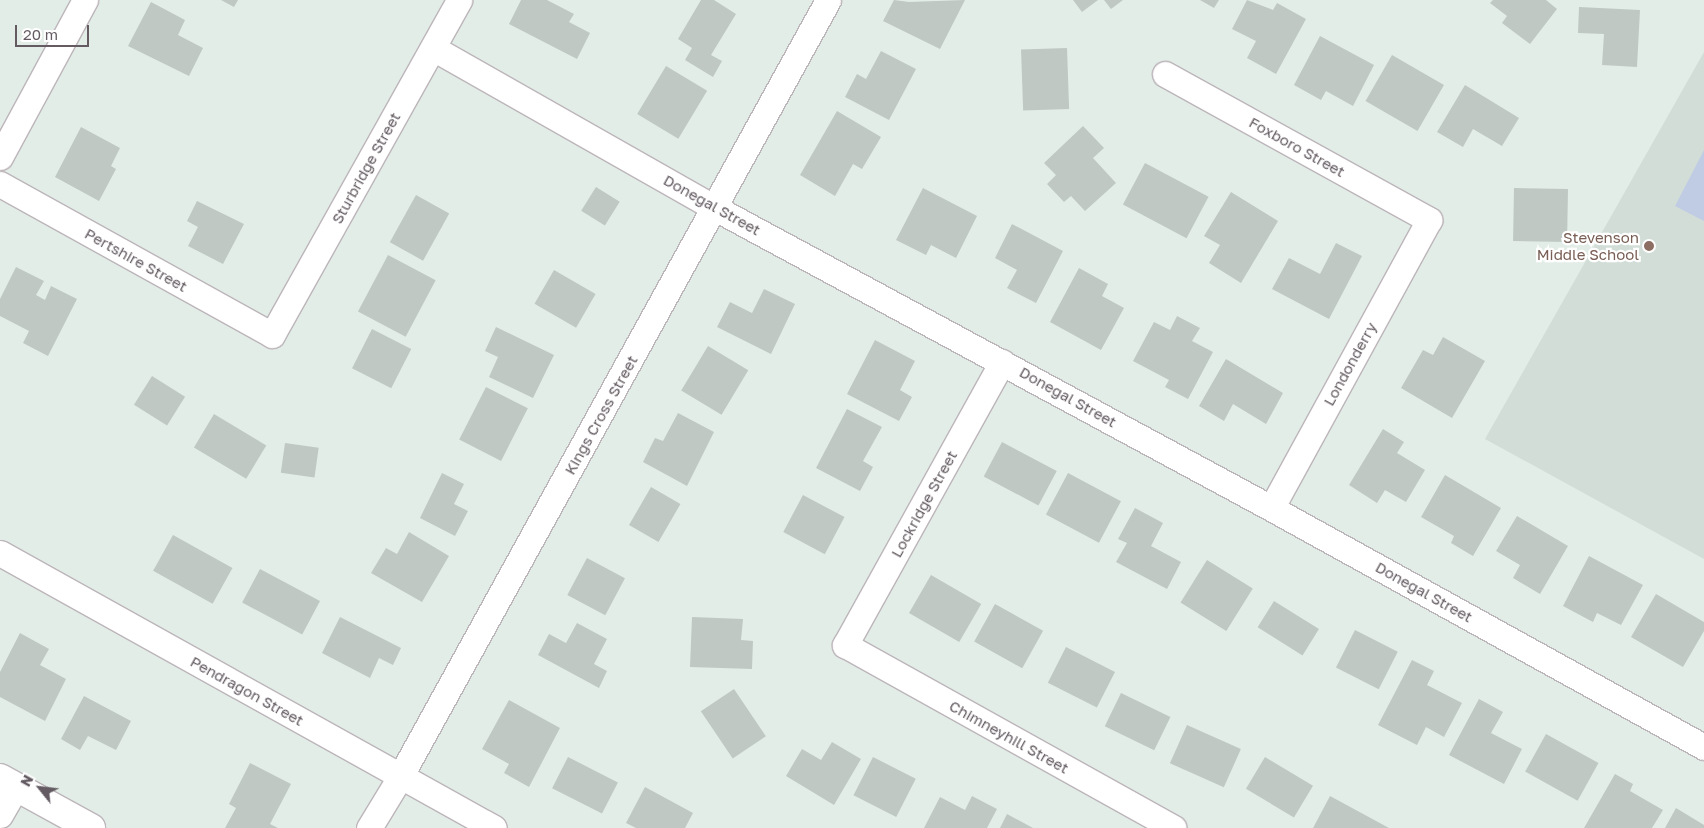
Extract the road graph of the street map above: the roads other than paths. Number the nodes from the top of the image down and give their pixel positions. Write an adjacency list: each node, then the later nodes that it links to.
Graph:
1 (85, 0): 6 (street)
2 (459, 0): 4 (street, Sturbridge Street)
3 (828, 0): 8 (street, Kings Cross Street)
4 (433, 48): 8 (street, Donegal Street); 10 (street, Sturbridge Street)
5 (1165, 74): 9 (street, Foxboro Street)
6 (0, 157)
7 (0, 184): 10 (street, Pertshire Street)
8 (716, 208): 11 (street, Donegal Street); 16 (street, Kings Cross Street)
9 (1429, 220): 12 (street, Londonderry)
10 (272, 335)
11 (1002, 362): 12 (street, Donegal Street); 14 (street, Lockridge Street)
12 (1271, 508): 15 (street, Donegal Street)
13 (0, 553): 16 (street, Pendragon Street)
14 (845, 646): 22 (street, Chimneyhill Street)
15 (1704, 747)
16 (400, 777): 20 (street, Kings Cross Street); 21 (street, Pendragon Street)
17 (8, 782): 18 (street); 19 (street)
18 (0, 815)
19 (91, 828)
20 (369, 828)
21 (494, 828)
22 (1174, 828)

